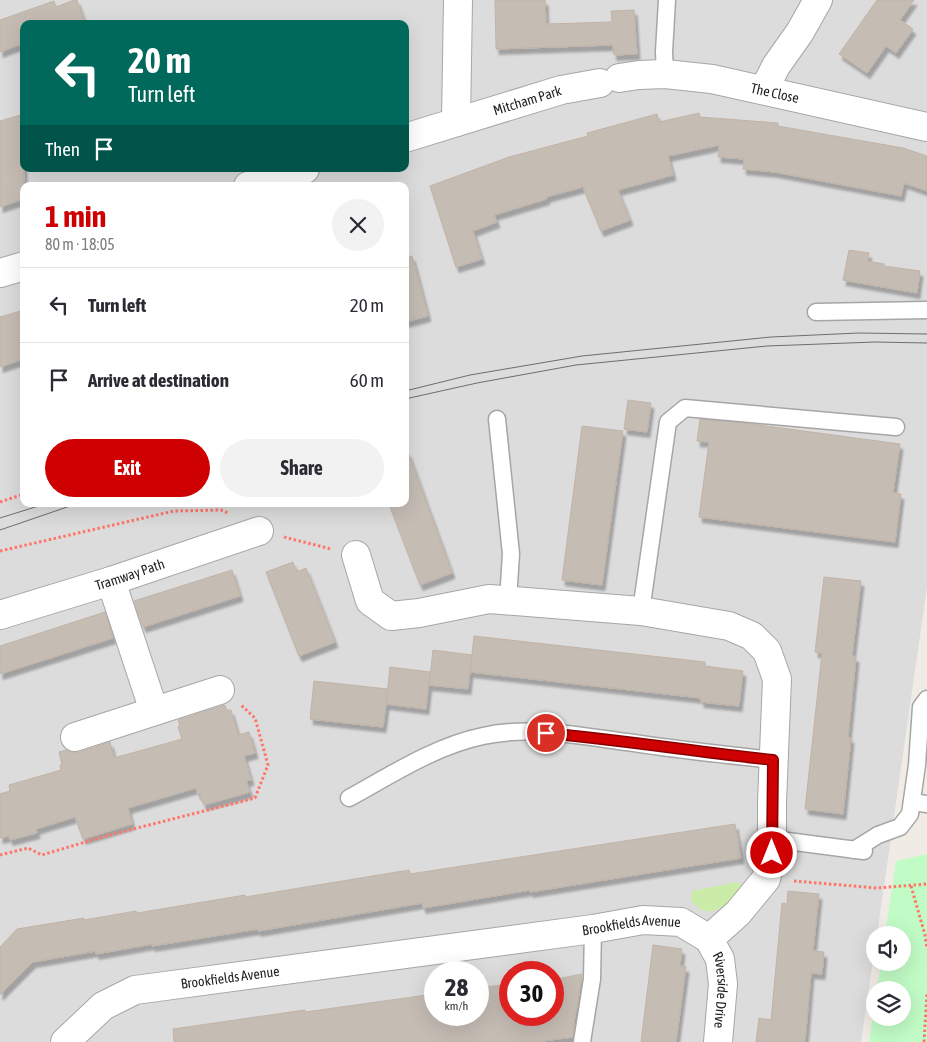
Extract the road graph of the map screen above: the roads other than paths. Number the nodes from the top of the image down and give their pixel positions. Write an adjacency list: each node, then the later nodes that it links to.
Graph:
1 (458, 0): 7 (street)
2 (667, 0): 4 (lane)
3 (818, 0): 6 (street)
4 (665, 74): 5 (street, The Close); 6 (street, The Close)
5 (609, 81): 7 (street, Mitcham Park)
6 (764, 90): 8 (street, The Close)
7 (456, 122): 9 (street, Mitcham Park)
8 (927, 126)
9 (409, 137)
10 (295, 172): 11 (street)
11 (261, 182)
12 (20, 267): 13 (street)
13 (0, 273)
14 (927, 310): 15 (lane)
15 (816, 312)
16 (497, 419): 21 (lane)
17 (896, 428): 22 (lane)
18 (259, 531): 20 (street, Tramway Path)
19 (356, 555): 21 (street)
20 (110, 581): 23 (street, Tramway Path); 26 (street)
21 (508, 600): 22 (street)
22 (641, 611): 28 (street)
23 (0, 616)
24 (220, 690): 26 (street)
25 (927, 699): 30 (lane)
26 (154, 711): 27 (street)
27 (75, 737)
28 (773, 760): 29 (lane); 31 (street)
29 (349, 798)
30 (919, 803): 31 (lane)
31 (772, 839): 33 (street)
32 (593, 929): 33 (street, Brookfields Avenue); 34 (street, Brookfields Avenue); 35 (lane)
33 (709, 939): 36 (street, Riverside Drive)
34 (65, 1042)
35 (582, 1042)
36 (718, 1042)

